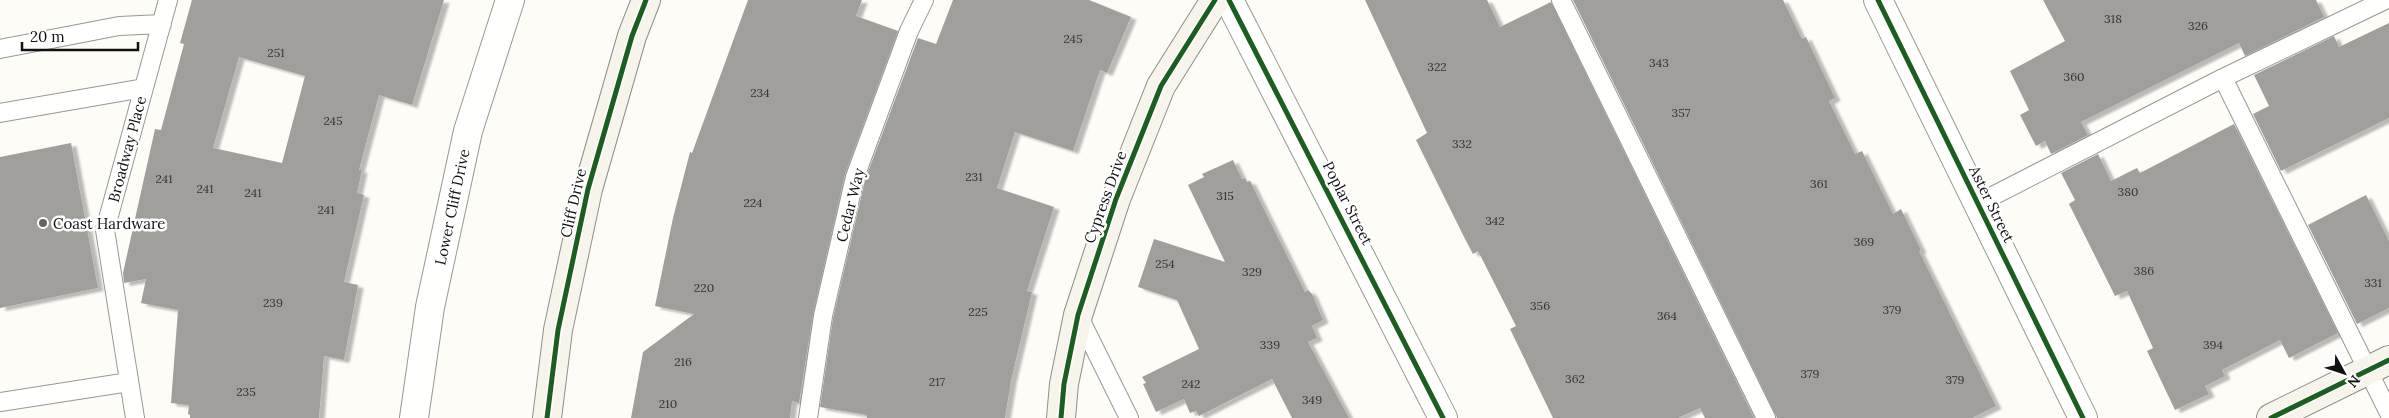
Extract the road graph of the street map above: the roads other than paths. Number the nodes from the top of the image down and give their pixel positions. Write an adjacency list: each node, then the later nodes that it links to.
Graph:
1 (168, 0): 10 (lane, Broadway Place)
2 (510, 0): 22 (street, Lower Cliff Drive)
3 (646, 0): 23 (street, Cliff Drive)
4 (924, 0): 24 (lane, Cedar Way)
5 (1215, 0): 16 (street, Cypress Drive)
6 (1229, 0): 27 (street, Poplar Street)
7 (1561, 0): 28 (lane)
8 (1878, 0): 15 (street, Aster Street)
9 (2385, 0): 12 (lane)
10 (162, 24): 11 (lane); 13 (lane, Broadway Place)
11 (0, 49)
12 (2222, 78): 15 (lane); 17 (lane)
13 (144, 88): 14 (lane); 18 (lane, Broadway Place)
14 (0, 113)
15 (1977, 204): 29 (street, Aster Street)
16 (1078, 315): 25 (street, Cypress Drive); 26 (lane)
17 (2378, 365): 20 (lane); 30 (street)
18 (130, 382): 19 (lane); 21 (lane, Broadway Place)
19 (0, 402)
20 (2389, 413)
21 (135, 418)
22 (414, 418)
23 (547, 418)
24 (808, 418)
25 (1061, 418)
26 (1129, 418)
27 (1442, 418)
28 (1766, 418)
29 (2083, 418)
30 (2271, 418)

